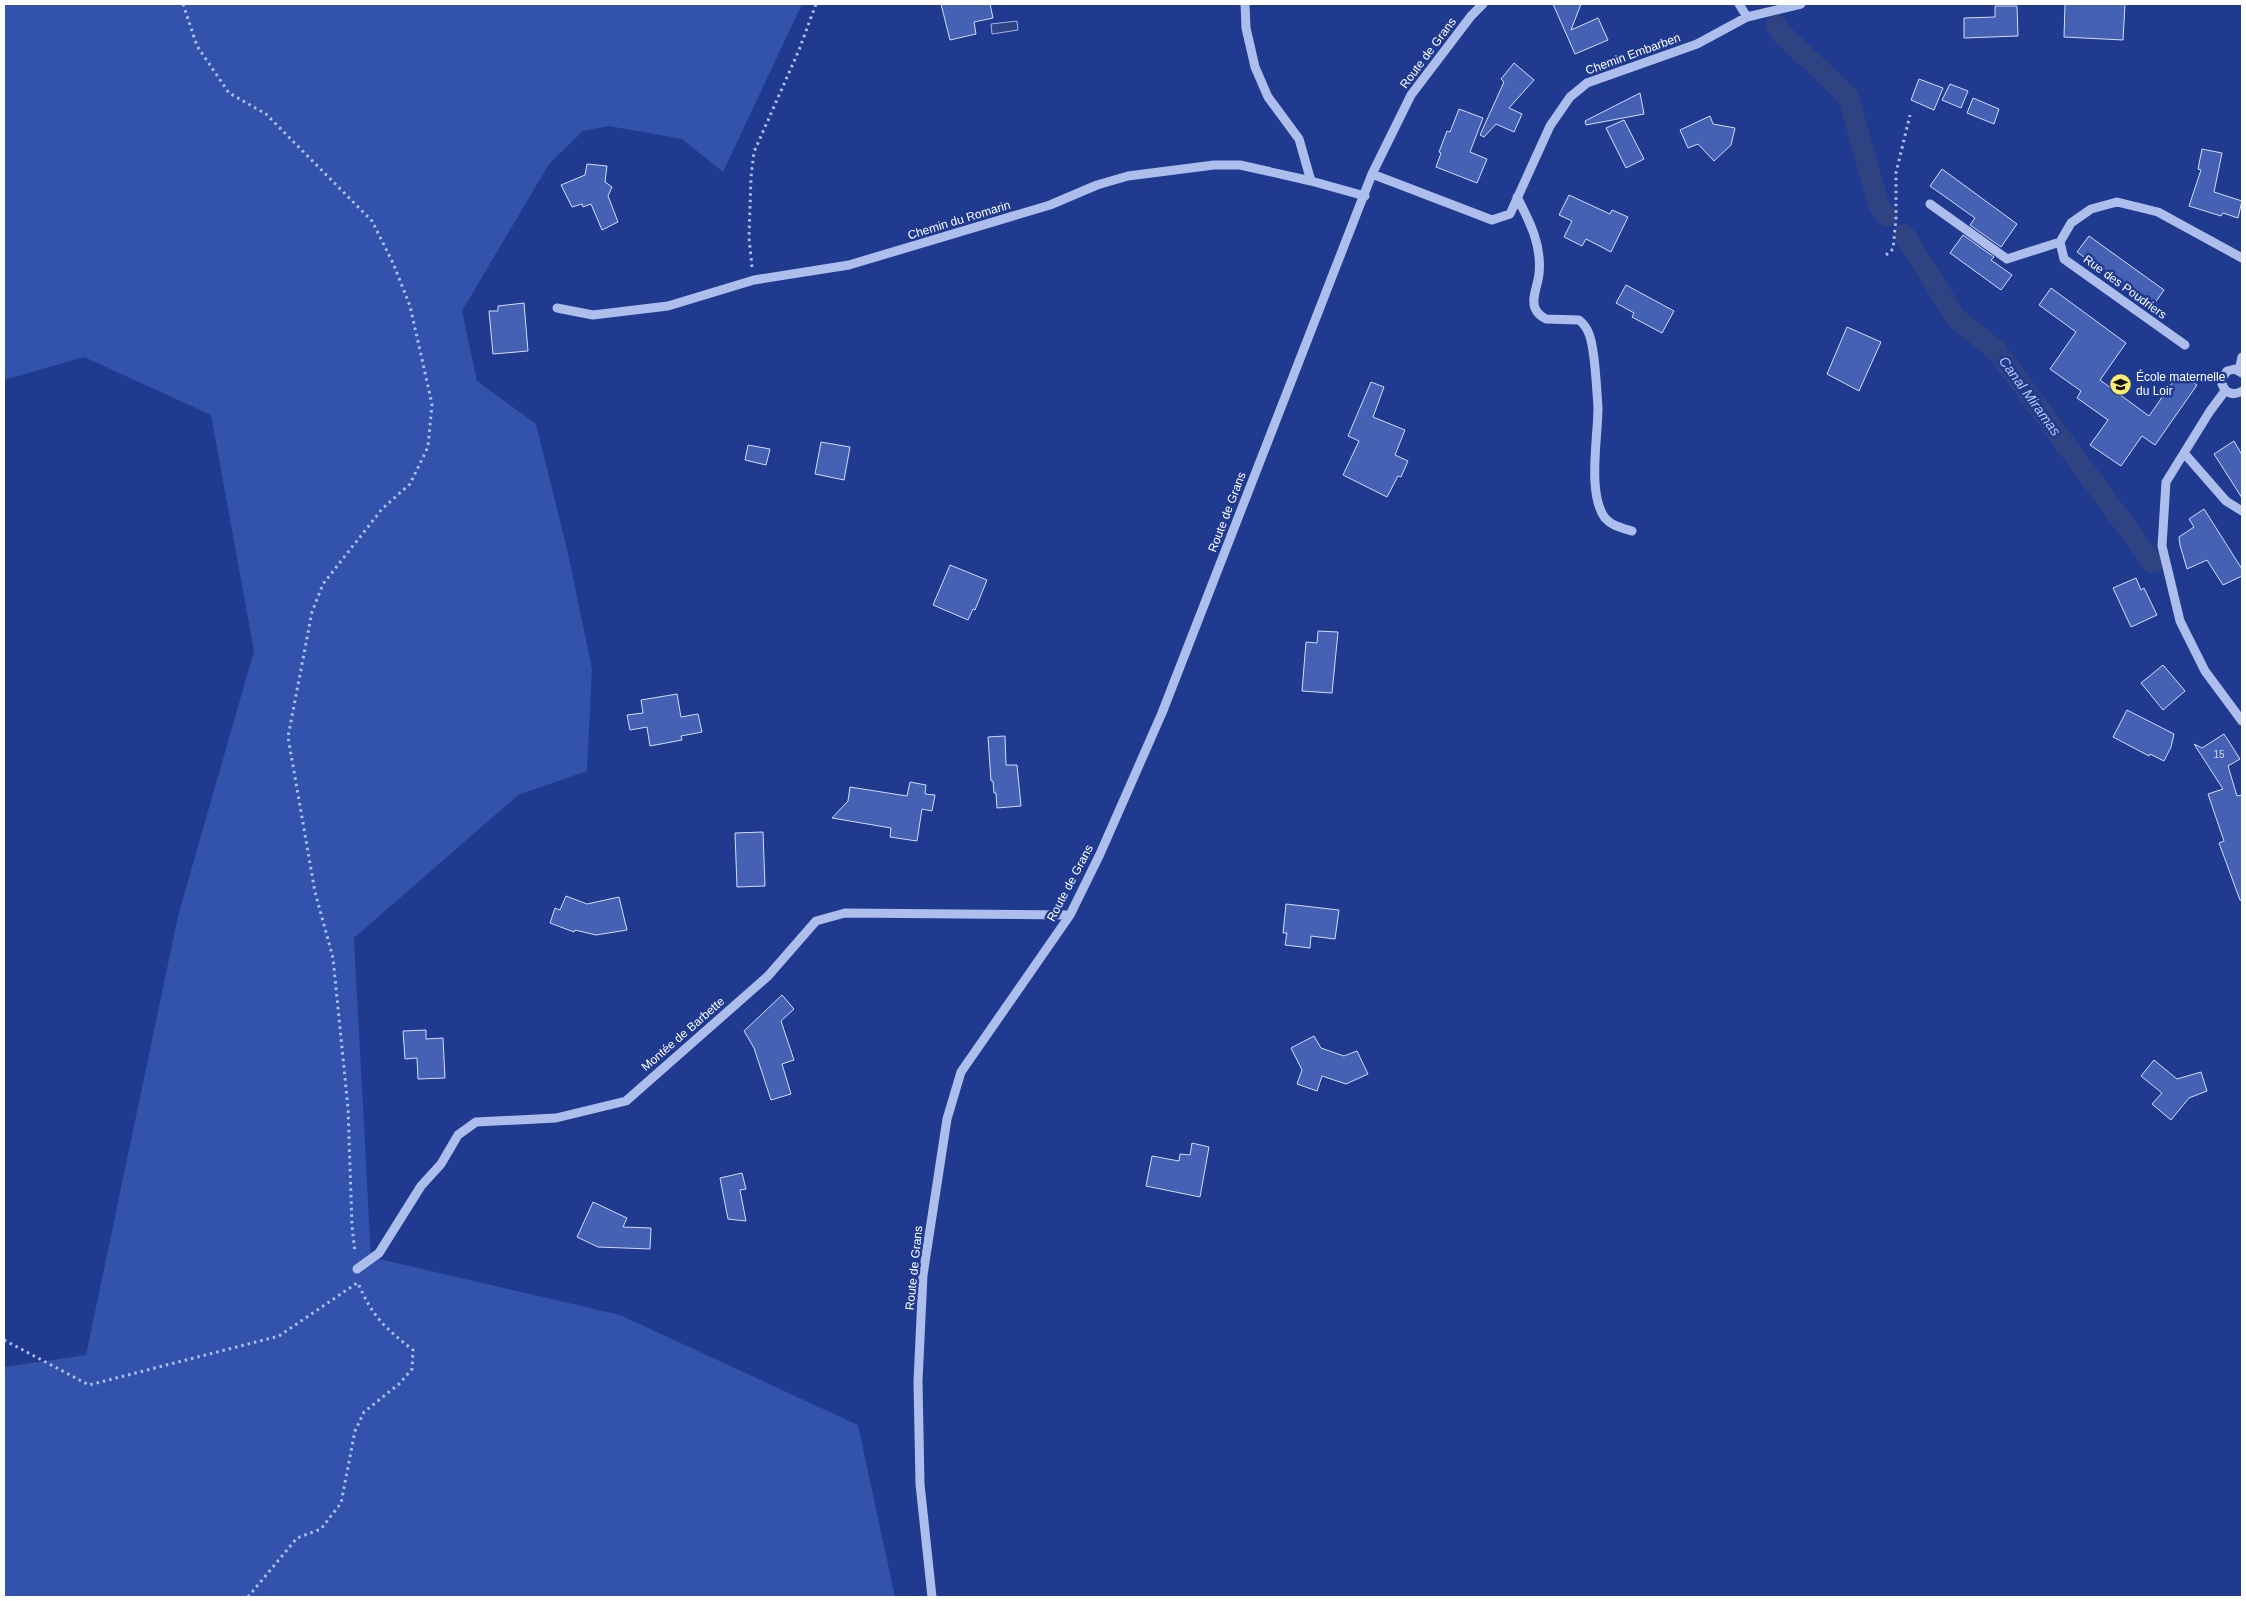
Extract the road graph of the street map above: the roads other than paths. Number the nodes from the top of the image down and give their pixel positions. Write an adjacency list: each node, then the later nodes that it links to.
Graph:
1 (1245, 4): 7 (street)
2 (1483, 4): 6 (street, Route de Grans)
3 (1739, 4): 5 (street)
4 (1800, 4): 5 (street, Chemin Embarben)
5 (1747, 17): 9 (street, Chemin Embarben)
6 (1372, 174): 8 (street, Route de Grans); 9 (street, Chemin Embarben)
7 (1311, 181): 8 (street, Chemin du Romarin); 13 (street, Chemin du Romarin)
8 (1365, 196): 23 (street, Route de Grans)
9 (1517, 197): 21 (street)
10 (1930, 204): 11 (street)
11 (2060, 242): 12 (street); 14 (street, Rue des Poudriers)
12 (2242, 258)
13 (558, 308)
14 (2184, 345)
15 (2242, 357): 16 (street)
16 (2240, 372): 18 (street)
17 (2242, 390): 18 (street)
18 (2226, 391): 19 (street)
19 (2184, 453): 20 (street); 22 (street)
20 (2242, 511)
21 (1632, 531)
22 (2242, 721)
23 (1070, 915): 24 (street, Montée de Barbette); 25 (street, Route de Grans)
24 (357, 1269)
25 (932, 1597)

